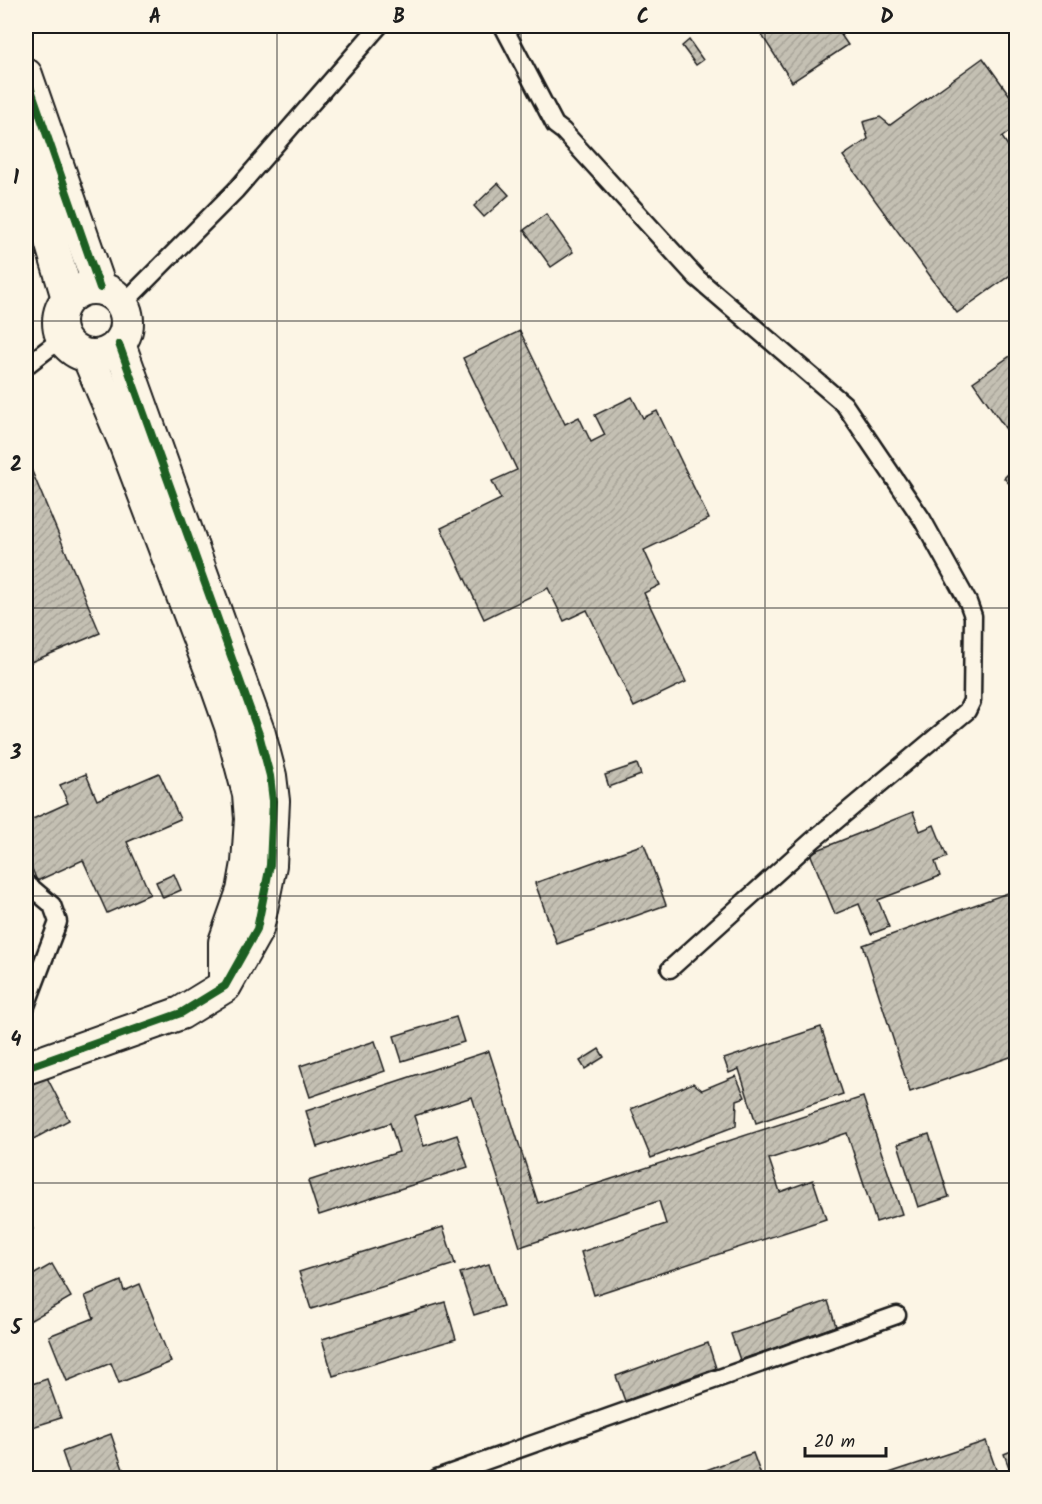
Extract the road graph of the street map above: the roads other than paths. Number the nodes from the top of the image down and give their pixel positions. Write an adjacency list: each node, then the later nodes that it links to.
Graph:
1 (379, 26): 5 (lane)
2 (503, 26): 12 (lane)
3 (26, 75): 5 (street)
4 (26, 158): 6 (street)
5 (112, 296): 6 (street); 8 (street)
6 (68, 298): 7 (street)
7 (62, 338): 9 (street); 10 (lane)
8 (119, 344): 9 (street); 13 (street)
9 (88, 356): 13 (street)
10 (26, 366)
11 (26, 883): 14 (lane)
12 (670, 969)
13 (225, 986): 15 (street)
14 (26, 1006)
15 (26, 1068)
16 (897, 1315): 17 (lane)
17 (437, 1479)

